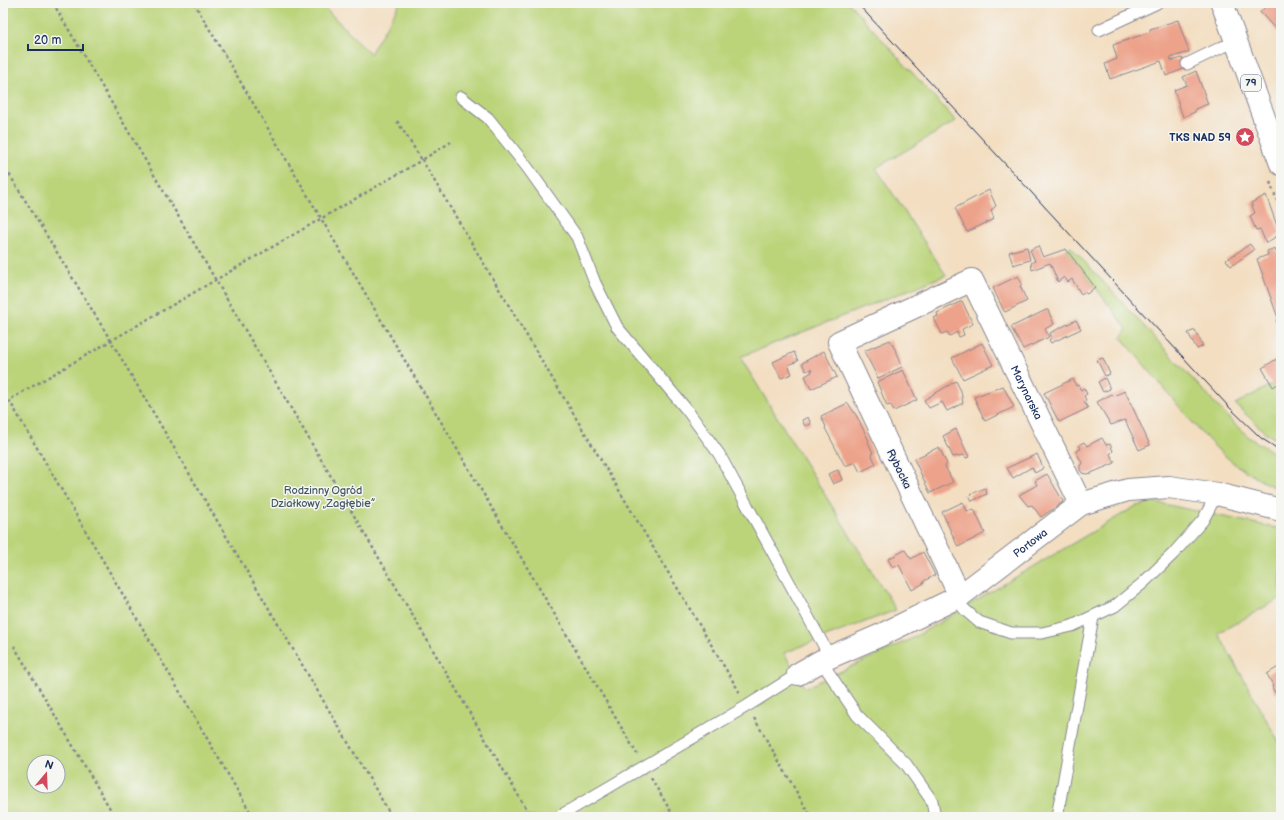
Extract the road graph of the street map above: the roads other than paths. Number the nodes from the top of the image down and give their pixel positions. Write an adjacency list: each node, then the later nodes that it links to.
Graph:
1 (1157, 3): 3 (lane)
2 (1222, 3): 4 (street, 79)
3 (1099, 30)
4 (1236, 43): 5 (lane); 7 (street, 79)
5 (1187, 64)
6 (461, 97): 14 (lane)
7 (1281, 164)
8 (972, 280): 10 (street, Marynarska); 12 (street, Rybacka)
9 (1217, 494): 10 (street, Portowa); 11 (street, Portowa); 13 (lane)
10 (1082, 504): 12 (street, Portowa)
11 (1281, 510)
12 (958, 597): 13 (lane); 14 (street, Portowa)
13 (1093, 616): 18 (lane)
14 (826, 659): 15 (street, Portowa); 17 (lane)
15 (798, 674): 16 (lane)
16 (558, 817)
17 (935, 817)
18 (1057, 817)

